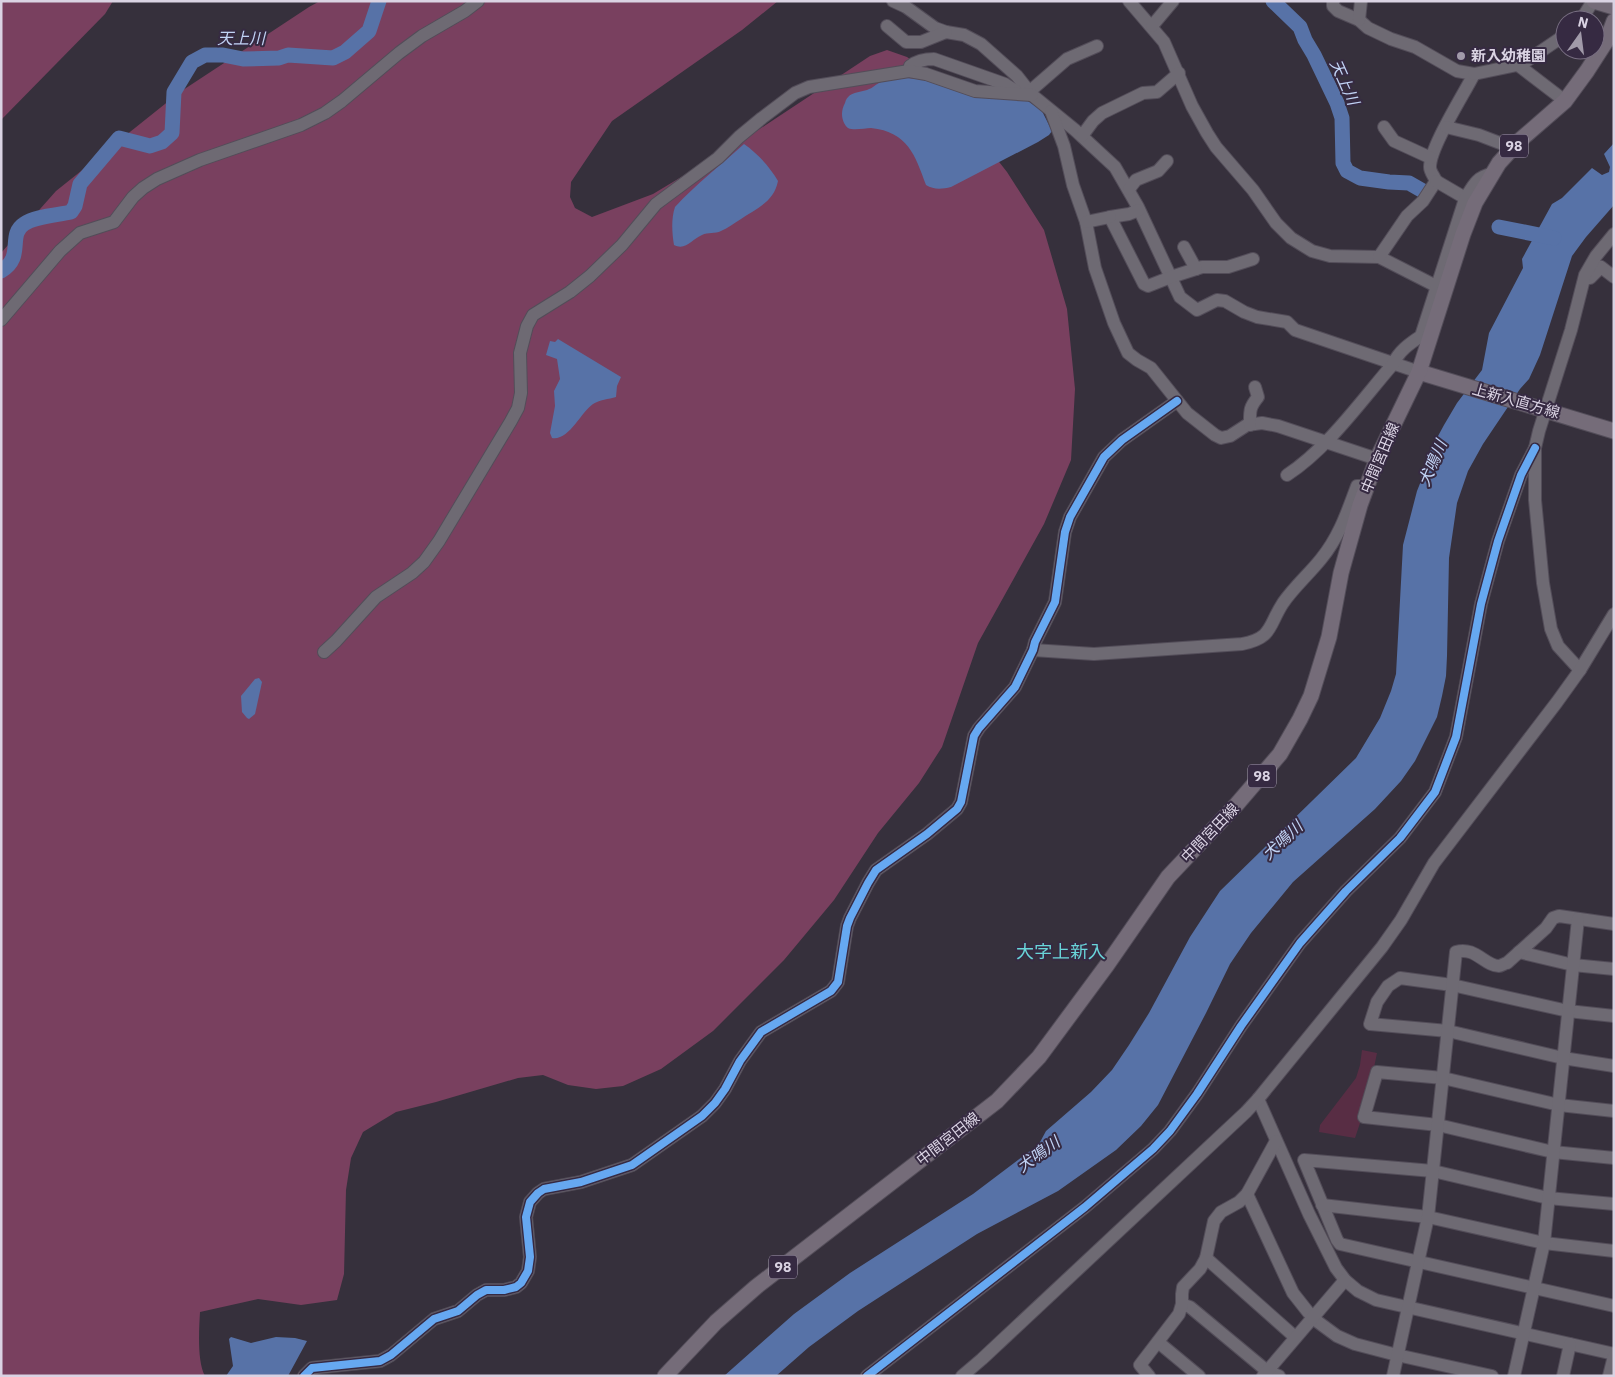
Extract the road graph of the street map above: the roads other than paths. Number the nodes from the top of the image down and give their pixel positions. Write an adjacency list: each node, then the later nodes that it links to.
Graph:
1 (478, 1): 44 (street)
2 (893, 1): 13 (street)
3 (1129, 1): 12 (street)
4 (1173, 1): 12 (street)
5 (1333, 1): 9 (street)
6 (1361, 1): 9 (street)
7 (1594, 1): 8 (main road)
8 (1614, 7)
9 (1359, 20): 18 (street)
10 (1614, 21): 20 (main road, 中間宮田線 / 98)
11 (887, 26): 13 (street)
12 (1152, 26): 17 (street)
13 (946, 32): 19 (street)
14 (1555, 42): 16 (street)
15 (1097, 46): 19 (street)
16 (1518, 65): 18 (street); 20 (street)
17 (1179, 73): 24 (street); 37 (street)
18 (1474, 74): 23 (street)
19 (1026, 93): 21 (street); 59 (street)
20 (1565, 100): 25 (main road, 中間宮田線 / 98)
21 (1050, 110): 24 (street); 34 (street)
22 (1384, 127): 26 (street)
23 (1446, 127): 25 (street); 26 (street)
24 (1082, 136): 30 (street)
25 (1513, 148): 28 (main road, 中間宮田線 / 98)
26 (1431, 158): 29 (street)
27 (1167, 161): 30 (street)
28 (1492, 174): 31 (street); 46 (main road, 中間宮田線 / 98)
29 (1436, 181): 31 (street); 37 (street)
30 (1129, 189): 32 (street)
31 (1466, 196): 43 (street)
32 (1139, 210): 33 (street); 40 (street)
33 (1110, 217): 34 (street); 40 (street)
34 (1086, 222): 48 (street)
35 (1614, 234): 42 (street)
36 (1184, 247): 39 (street)
37 (1379, 257): 43 (street)
38 (1253, 259): 39 (street)
39 (1196, 269): 40 (street)
40 (1170, 277): 45 (street)
41 (1614, 277): 42 (street)
42 (1585, 278): 49 (street)
43 (1436, 286): 45 (street)
44 (1, 320)
45 (1393, 364): 46 (street); 52 (street)
46 (1425, 374): 49 (main road, 上新入直方線); 54 (main road, 中間宮田線 / 98)
47 (1255, 387): 50 (street)
48 (1177, 401): 50 (street); 58 (street)
49 (1544, 409): 51 (main road, 上新入直方線); 53 (street)
50 (1250, 425): 52 (street)
51 (1614, 431)
52 (1324, 442): 54 (street); 55 (street)
53 (1535, 448): 60 (street); 105 (street)
54 (1376, 459): 56 (main road, 中間宮田線 / 98)
55 (1287, 475)
56 (1367, 486): 58 (street); 104 (main road, 中間宮田線 / 98)
57 (1614, 614): 60 (street)
58 (1033, 650): 103 (street)
59 (324, 652)
60 (1580, 670): 73 (street)
61 (1578, 919): 62 (street); 63 (street); 64 (street)
62 (1614, 924)
63 (1519, 952): 64 (street); 66 (street)
64 (1573, 965): 65 (street); 67 (street)
65 (1614, 969)
66 (1452, 985): 67 (street); 69 (street); 69 (street)
67 (1568, 1011): 68 (street); 70 (street)
68 (1614, 1016)
69 (1448, 1031): 70 (street); 72 (street)
70 (1563, 1058): 71 (street); 74 (street)
71 (1614, 1066)
72 (1443, 1078): 74 (street); 76 (street); 76 (street)
73 (1258, 1099): 77 (street); 106 (street)
74 (1559, 1104): 75 (street); 78 (street)
75 (1614, 1110)
76 (1438, 1125): 78 (street); 80 (street)
77 (1276, 1141): 81 (street); 90 (street)
78 (1553, 1152): 79 (street); 82 (street)
79 (1614, 1158)
80 (1433, 1171): 82 (street); 84 (street); 85 (street)
81 (1247, 1194): 88 (street); 95 (street)
82 (1548, 1198): 83 (street); 86 (street)
83 (1614, 1204)
84 (1322, 1205): 85 (street); 89 (street)
85 (1428, 1217): 86 (street); 89 (street)
86 (1544, 1243): 87 (street); 91 (street)
87 (1614, 1251)
88 (1206, 1258): 92 (street); 97 (street)
89 (1418, 1261): 91 (street); 94 (street)
90 (1345, 1280): 94 (street); 95 (street)
91 (1534, 1288): 93 (street); 96 (street)
92 (1182, 1304): 98 (street); 102 (street)
93 (1614, 1306)
94 (1408, 1308): 96 (street); 100 (street)
95 (1313, 1316): 97 (street); 100 (street)
96 (1523, 1333): 99 (street); 111 (street)
97 (1295, 1337): 102 (street)
98 (1158, 1342): 107 (street); 108 (street)
99 (1570, 1344): 101 (street); 112 (street)
100 (1397, 1355): 109 (street); 110 (street)
101 (1614, 1355): 113 (street)
102 (1270, 1374)
103 (304, 1376)
104 (665, 1376)
105 (866, 1376)
106 (962, 1376)
107 (1149, 1376)
108 (1199, 1376)
109 (1393, 1376)
110 (1492, 1376)
111 (1514, 1376)
112 (1562, 1376)
113 (1609, 1376)

